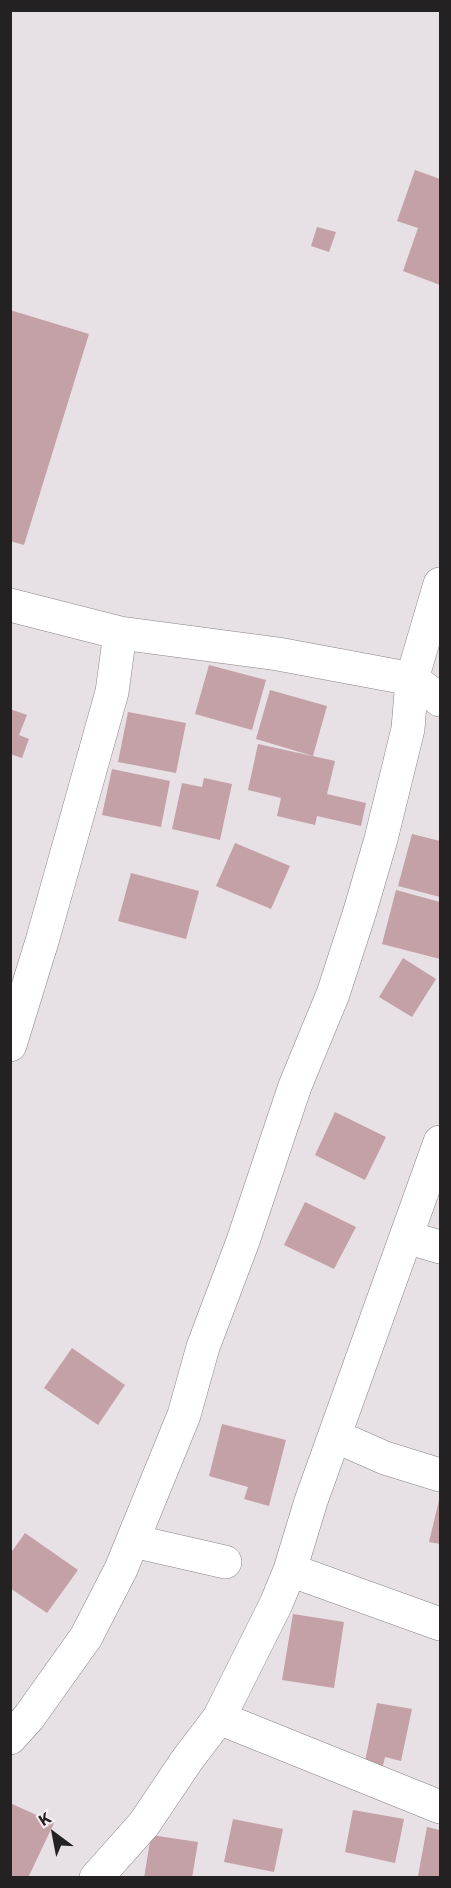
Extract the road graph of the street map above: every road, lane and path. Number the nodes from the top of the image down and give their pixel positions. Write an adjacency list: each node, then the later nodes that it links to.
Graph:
1 (441, 584): 4 (street)
2 (10, 605): 3 (street)
3 (120, 633): 4 (street); 6 (street)
4 (412, 679): 5 (street); 12 (street)
5 (441, 700)
6 (10, 1045)
7 (441, 1142): 8 (street)
8 (406, 1237): 9 (street); 10 (street)
9 (441, 1247)
10 (334, 1436): 11 (street); 14 (street)
11 (441, 1475)
12 (133, 1541): 13 (street); 17 (street)
13 (225, 1562)
14 (290, 1570): 15 (street); 16 (street)
15 (441, 1624)
16 (219, 1718): 18 (street); 19 (street)
17 (10, 1738)
18 (441, 1807)
19 (96, 1878)

